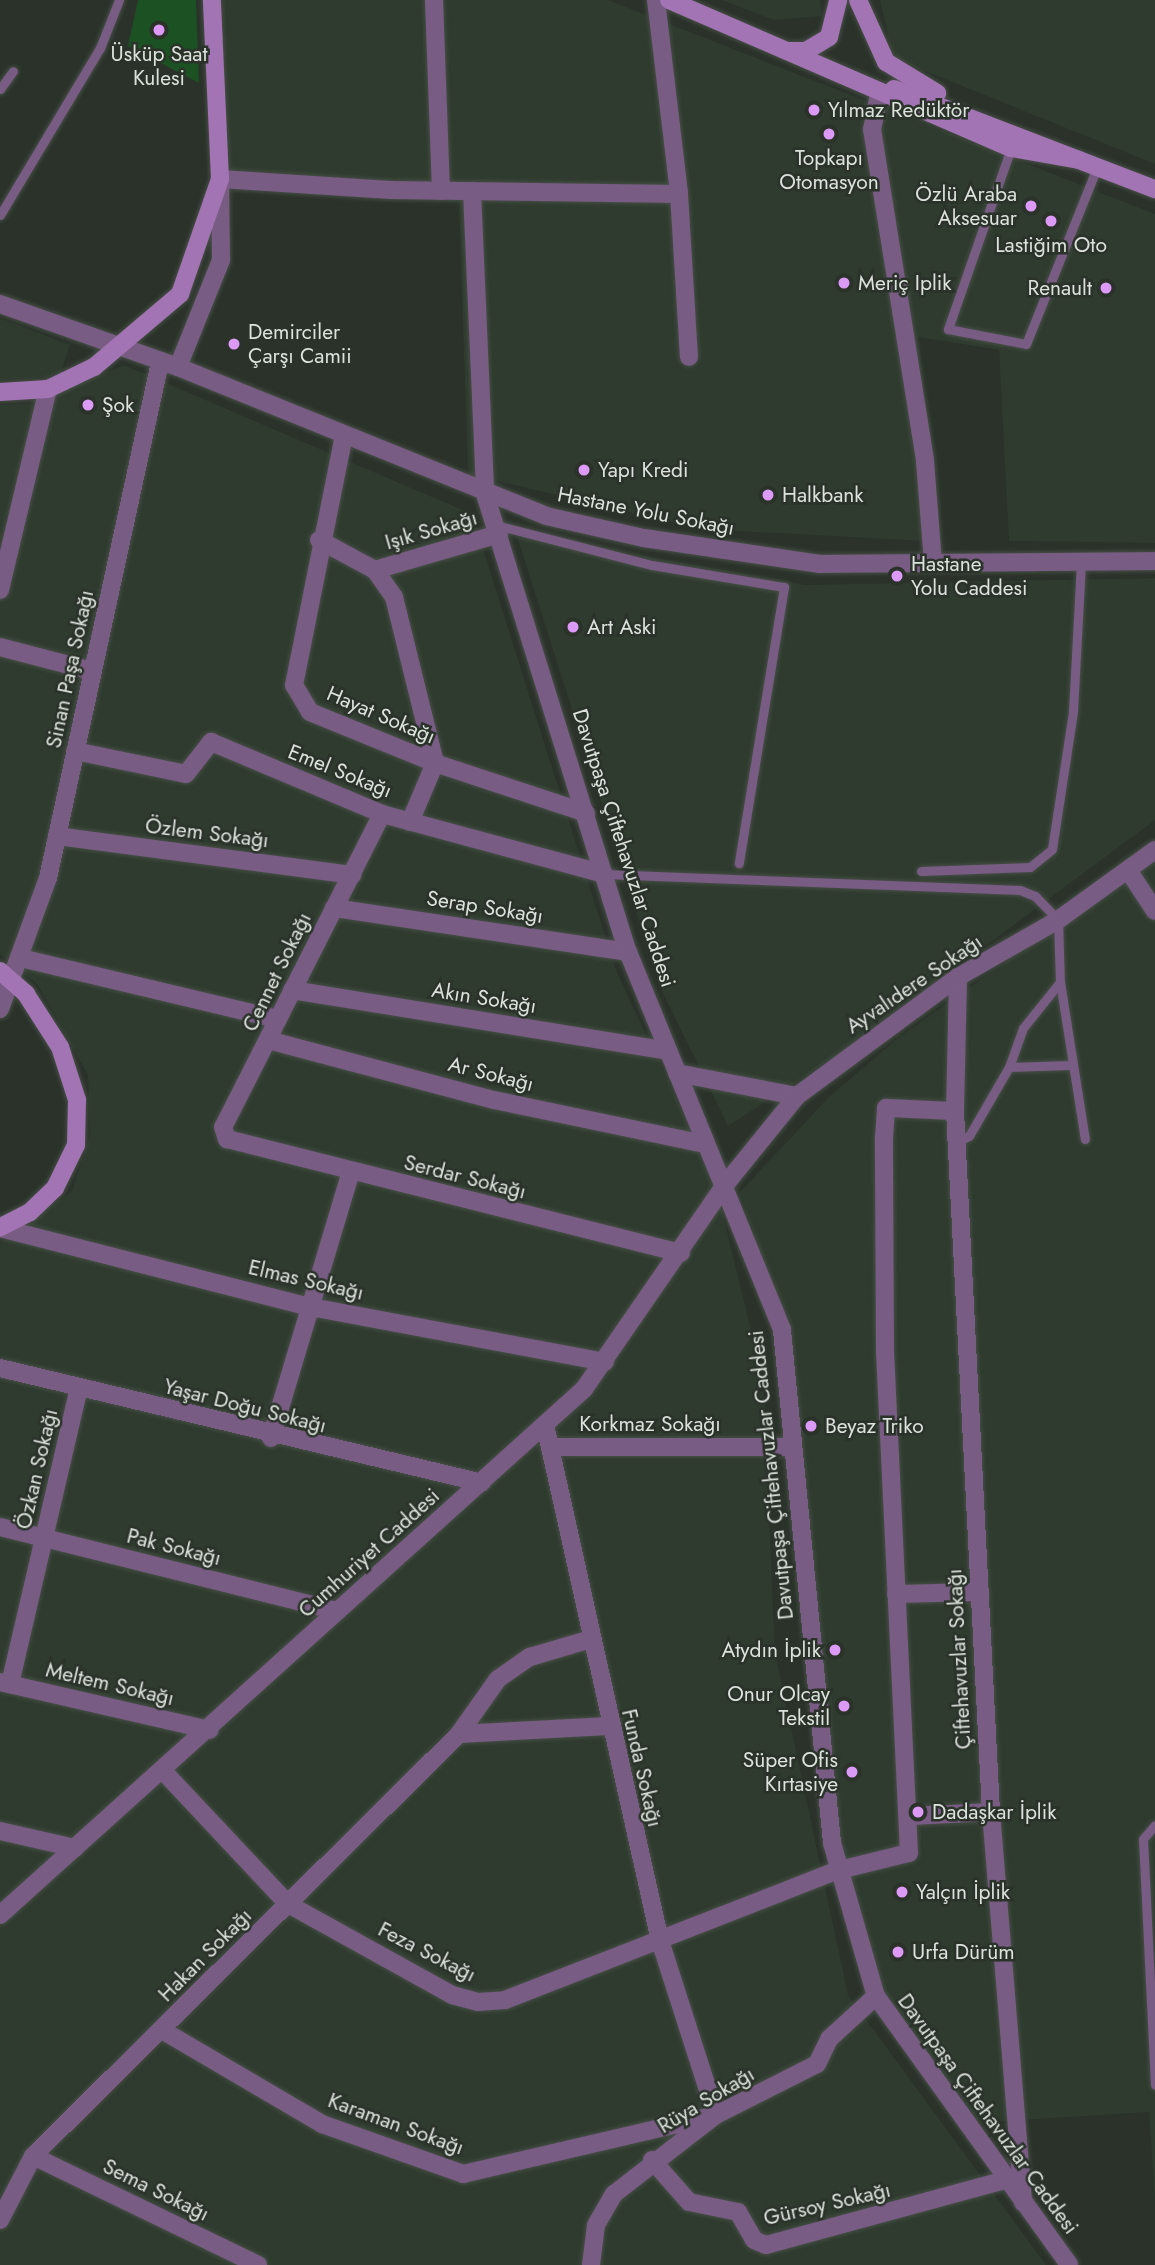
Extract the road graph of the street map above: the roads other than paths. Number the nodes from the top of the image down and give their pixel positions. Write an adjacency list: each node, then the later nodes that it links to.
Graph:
1 (119, 0): 20 (lane)
2 (212, 0): 15 (main road)
3 (434, 0): 17 (street)
4 (656, 0): 19 (street)
5 (669, 0): 8 (main road)
6 (838, 0): 8 (main road)
7 (858, 0): 13 (main road)
8 (789, 51): 11 (main road)
9 (13, 71): 10 (lane)
10 (0, 89)
11 (879, 94): 12 (main road); 13 (main road); 33 (street)
12 (1011, 148): 13 (main road); 14 (lane)
13 (1079, 160): 14 (main road)
14 (1097, 167): 16 (main road)
15 (220, 179): 17 (street); 22 (main road); 25 (street)
16 (1155, 189)
17 (441, 191): 18 (street)
18 (472, 191): 19 (street); 29 (street, Davutpaşa Çiftehavuzlar Caddesi)
19 (679, 194): 23 (street)
20 (0, 215)
21 (0, 304): 22 (street, Hastane Yolu Sokağı)
22 (117, 348): 24 (street, Hastane Yolu Sokağı); 26 (main road)
23 (689, 357)
24 (160, 362): 25 (street, Hastane Yolu Sokağı); 38 (street, Sinan Paşa Sokağı)
25 (178, 367): 28 (street, Hastane Yolu Sokağı)
26 (48, 389): 27 (main road); 36 (street)
27 (0, 392)
28 (344, 435): 29 (street, Hastane Yolu Sokağı); 31 (street, Hayat Sokağı)
29 (485, 494): 30 (street, Davutpaşa Çiftehavuzlar Caddesi); 33 (street, Hastane Yolu Sokağı)
30 (497, 529): 35 (street, Işık Sokağı); 41 (street, Davutpaşa Çiftehavuzlar Caddesi); 46 (lane)
31 (319, 540): 35 (street); 40 (street, Hayat Sokağı)
32 (1155, 561): 34 (street, Hastane Yolu Sokağı)
33 (933, 562): 34 (street, Hastane Yolu Sokağı)
34 (1081, 562): 48 (lane)
35 (375, 570): 40 (street)
36 (0, 590)
37 (0, 647): 38 (street)
38 (92, 671): 39 (street, Sinan Paşa Sokağı)
39 (75, 751): 42 (street, Emel Sokağı); 44 (street, Sinan Paşa Sokağı)
40 (435, 763): 41 (street, Hayat Sokağı); 43 (street)
41 (586, 813): 49 (street, Davutpaşa Çiftehavuzlar Caddesi)
42 (382, 814): 43 (street, Emel Sokağı); 50 (street, Cennet Sokağı)
43 (410, 822): 49 (street, Emel Sokağı)
44 (57, 836): 50 (street, Özlem Sokağı); 55 (street, Sinan Paşa Sokağı)
45 (1155, 850): 47 (street, Ayvalıdere Sokağı)
46 (739, 863)
47 (1129, 870): 52 (street); 53 (street, Ayvalıdere Sokağı)
48 (921, 871)
49 (604, 874): 53 (lane); 54 (street, Davutpaşa Çiftehavuzlar Caddesi)
50 (352, 875): 51 (street, Cennet Sokağı)
51 (334, 908): 54 (street, Serap Sokağı); 59 (street, Cennet Sokağı)
52 (1155, 911)
53 (1058, 919): 57 (street, Ayvalıdere Sokağı); 58 (lane)
54 (628, 952): 63 (street, Davutpaşa Çiftehavuzlar Caddesi)
55 (21, 958): 56 (street, Sinan Paşa Sokağı); 61 (street)
56 (6, 977): 60 (street, Sinan Paşa Sokağı); 75 (main road)
57 (958, 977): 67 (street, Ayvalıdere Sokağı); 68 (street, Çiftehavuzlar Sokağı)
58 (1060, 982): 64 (lane); 65 (lane)
59 (292, 990): 61 (street, Cennet Sokağı); 63 (street, Akın Sokağı)
60 (0, 1009)
61 (278, 1019): 62 (street, Cennet Sokağı)
62 (268, 1040): 71 (street, Ar Sokağı); 72 (street, Cennet Sokağı)
63 (668, 1051): 66 (street, Davutpaşa Çiftehavuzlar Caddesi)
64 (1070, 1065): 65 (lane); 69 (lane)
65 (1009, 1067): 70 (lane)
66 (677, 1073): 67 (street); 71 (street, Davutpaşa Çiftehavuzlar Caddesi)
67 (797, 1096): 74 (street, Ayvalıdere Sokağı)
68 (955, 1111): 70 (street, Çiftehavuzlar Sokağı); 89 (street)
69 (1085, 1139)
70 (956, 1143): 88 (street, Çiftehavuzlar Sokağı)
71 (705, 1144): 74 (street, Davutpaşa Çiftehavuzlar Caddesi)
72 (238, 1145): 73 (street, Serdar Sokağı)
73 (351, 1172): 76 (street, Serdar Sokağı); 77 (street)
74 (723, 1186): 76 (street, Cumhuriyet Caddesi); 84 (street, Davutpaşa Çiftehavuzlar Caddesi)
75 (0, 1228): 77 (street, Elmas Sokağı)
76 (681, 1253): 78 (street, Cumhuriyet Caddesi)
77 (311, 1307): 78 (street, Elmas Sokağı); 82 (street)
78 (605, 1362): 81 (street, Cumhuriyet Caddesi)
79 (0, 1368): 80 (street, Yaşar Doğu Sokağı)
80 (79, 1387): 82 (street, Yaşar Doğu Sokağı); 87 (street, Özkan Sokağı)
81 (545, 1425): 83 (street, Funda Sokağı); 85 (street, Cumhuriyet Caddesi)
82 (271, 1438): 85 (street, Yaşar Doğu Sokağı)
83 (550, 1447): 84 (street, Korkmaz Sokağı); 91 (street, Funda Sokağı)
84 (792, 1447): 102 (street, Davutpaşa Çiftehavuzlar Caddesi)
85 (481, 1483): 90 (street, Cumhuriyet Caddesi)
86 (0, 1527): 87 (street, Pak Sokağı)
87 (45, 1539): 90 (street, Pak Sokağı); 92 (street, Özkan Sokağı)
88 (978, 1592): 89 (street); 97 (street, Çiftehavuzlar Sokağı)
89 (896, 1594): 98 (street)
90 (337, 1611): 94 (street, Cumhuriyet Caddesi)
91 (591, 1639): 93 (street, Funda Sokağı); 95 (street, Hakan Sokağı)
92 (5, 1683): 94 (street, Meltem Sokağı)
93 (608, 1726): 95 (street); 105 (street, Funda Sokağı)
94 (210, 1730): 96 (street, Cumhuriyet Caddesi)
95 (459, 1734): 103 (street, Hakan Sokağı)
96 (164, 1772): 101 (street, Cumhuriyet Caddesi); 103 (street, Feza Sokağı)
97 (991, 1812): 98 (street); 113 (street, Çiftehavuzlar Sokağı)
98 (911, 1816): 102 (street)
99 (1155, 1825): 108 (lane)
100 (0, 1831): 101 (street)
101 (75, 1848): 104 (street, Cumhuriyet Caddesi)
102 (839, 1870): 105 (street, Feza Sokağı); 106 (street, Davutpaşa Çiftehavuzlar Caddesi)
103 (288, 1904): 105 (street, Feza Sokağı); 107 (street, Hakan Sokağı)
104 (0, 1915)
105 (660, 1941): 109 (street, Funda Sokağı)
106 (876, 1996): 109 (street, Rüya Sokağı); 112 (street, Davutpaşa Çiftehavuzlar Caddesi)
107 (162, 2030): 109 (street, Karaman Sokağı); 110 (street, Hakan Sokağı)
108 (1155, 2085)
109 (716, 2115): 111 (street, Rüya Sokağı)
110 (33, 2155): 114 (street, Hakan Sokağı); 115 (street, Sema Sokağı)
111 (652, 2160): 112 (street, Gürsoy Sokağı); 116 (street, Rüya Sokağı)
112 (1006, 2180): 113 (street, Davutpaşa Çiftehavuzlar Caddesi)
113 (1023, 2203): 117 (street, Davutpaşa Çiftehavuzlar Caddesi)
114 (0, 2220)
115 (258, 2265)
116 (591, 2265)
117 (1069, 2265)

